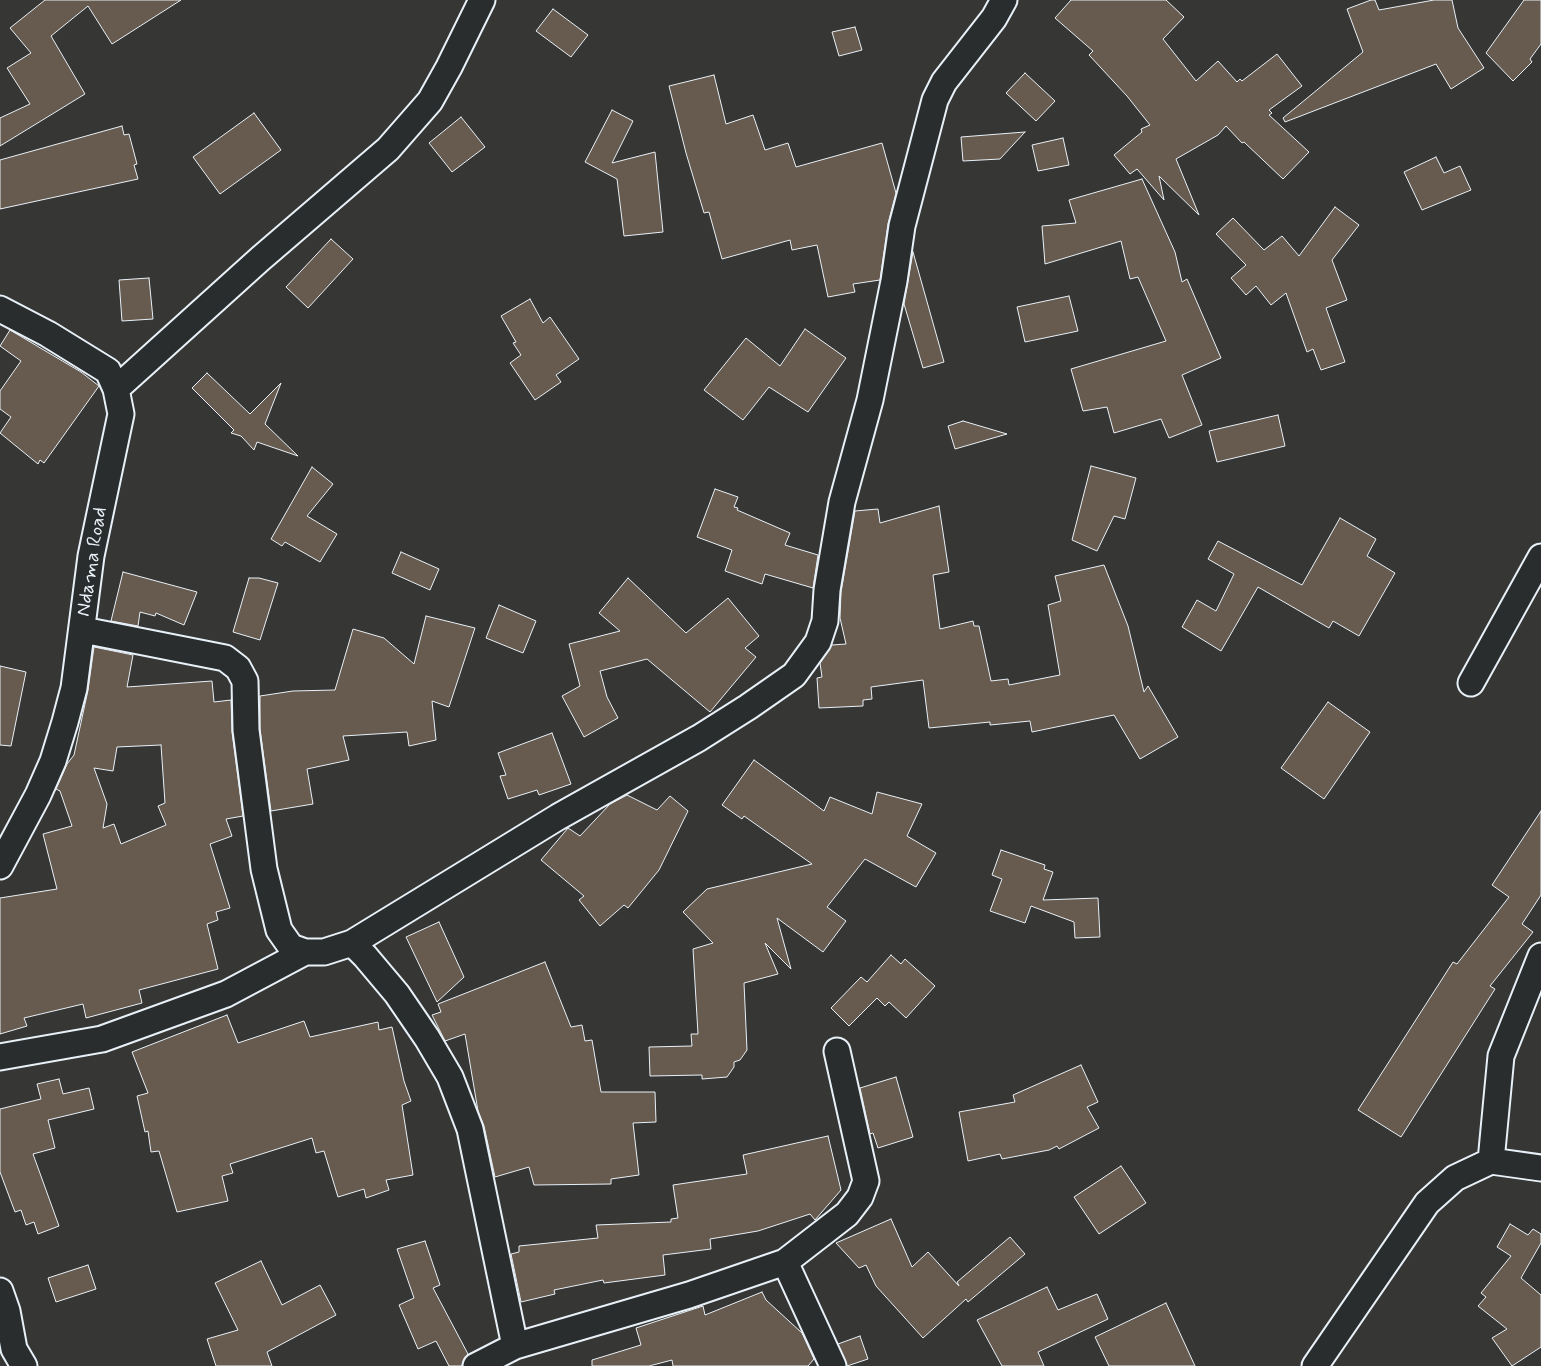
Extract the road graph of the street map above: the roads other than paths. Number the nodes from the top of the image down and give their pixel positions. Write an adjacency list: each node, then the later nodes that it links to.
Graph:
1 (482, 0): 4 (street)
2 (1004, 0): 9 (street)
3 (0, 309): 4 (street, Ndama Road)
4 (116, 389): 6 (street, Ndama Road)
5 (1541, 557): 7 (street)
6 (83, 630): 8 (street, Ndama Road); 10 (street)
7 (1471, 683)
8 (0, 866)
9 (352, 943): 10 (street); 18 (street)
10 (304, 952): 13 (street)
11 (1541, 956): 14 (street)
12 (837, 1051): 16 (street)
13 (0, 1057)
14 (1492, 1161): 15 (street); 22 (street)
15 (1541, 1168)
16 (785, 1262): 18 (street); 21 (street)
17 (0, 1291): 19 (street)
18 (515, 1346): 20 (street)
19 (17, 1360)
20 (476, 1366)
21 (833, 1366)
22 (1315, 1366)

